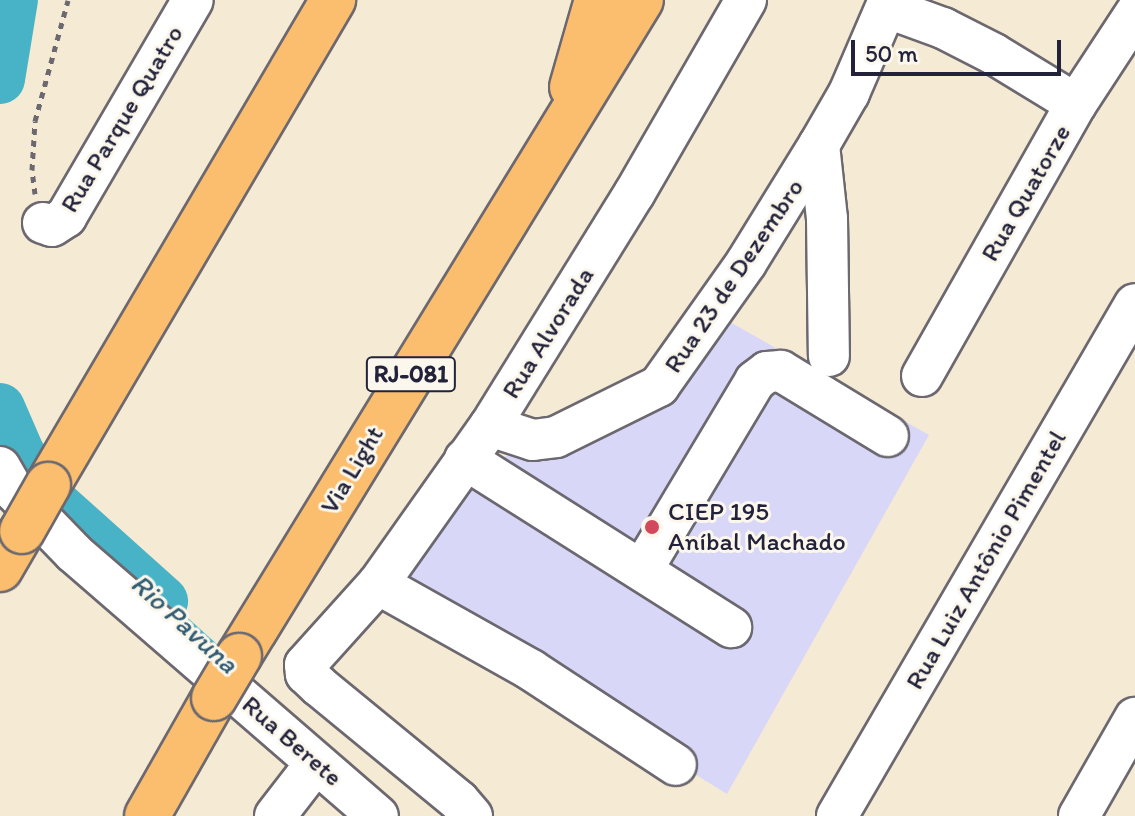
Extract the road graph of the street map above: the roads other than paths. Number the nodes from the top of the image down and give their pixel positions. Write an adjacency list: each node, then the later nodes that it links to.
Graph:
1 (193, 0): 11 (street, Rua Parque Quatro)
2 (597, 0): 9 (main road, RJ-081)
3 (641, 0): 9 (main road, Via Light)
4 (746, 0): 15 (street, Rua Alvorada)
5 (333, 1): 19 (main road, bridge)
6 (888, 4): 8 (street); 10 (street, Rua 23 de Dezembro)
7 (1135, 14): 8 (street, Rua Quatorze)
8 (1076, 104): 14 (street, Rua Quatorze)
9 (561, 128): 26 (main road, Via Light / RJ-081, bridge)
10 (819, 145): 13 (street); 15 (street, Rua 23 de Dezembro)
11 (43, 223)
12 (1135, 304): 30 (street, Rua Luiz Antônio Pimentel)
13 (829, 356)
14 (922, 376)
15 (490, 426): 17 (street, Rua Alvorada)
16 (888, 436): 20 (street)
17 (465, 459): 20 (street); 21 (street, Rua Alvorada)
18 (0, 467): 24 (street, Rua Berete)
19 (0, 569)
20 (642, 570): 22 (street)
21 (378, 584): 25 (street); 29 (street, Rua Alvorada)
22 (731, 627)
23 (1135, 718): 31 (street)
24 (316, 763): 27 (street); 28 (street, Rua Berete)
25 (676, 765)
26 (147, 816)
27 (275, 816)
28 (378, 816)
29 (472, 816)
30 (837, 816)
31 (1079, 816)

